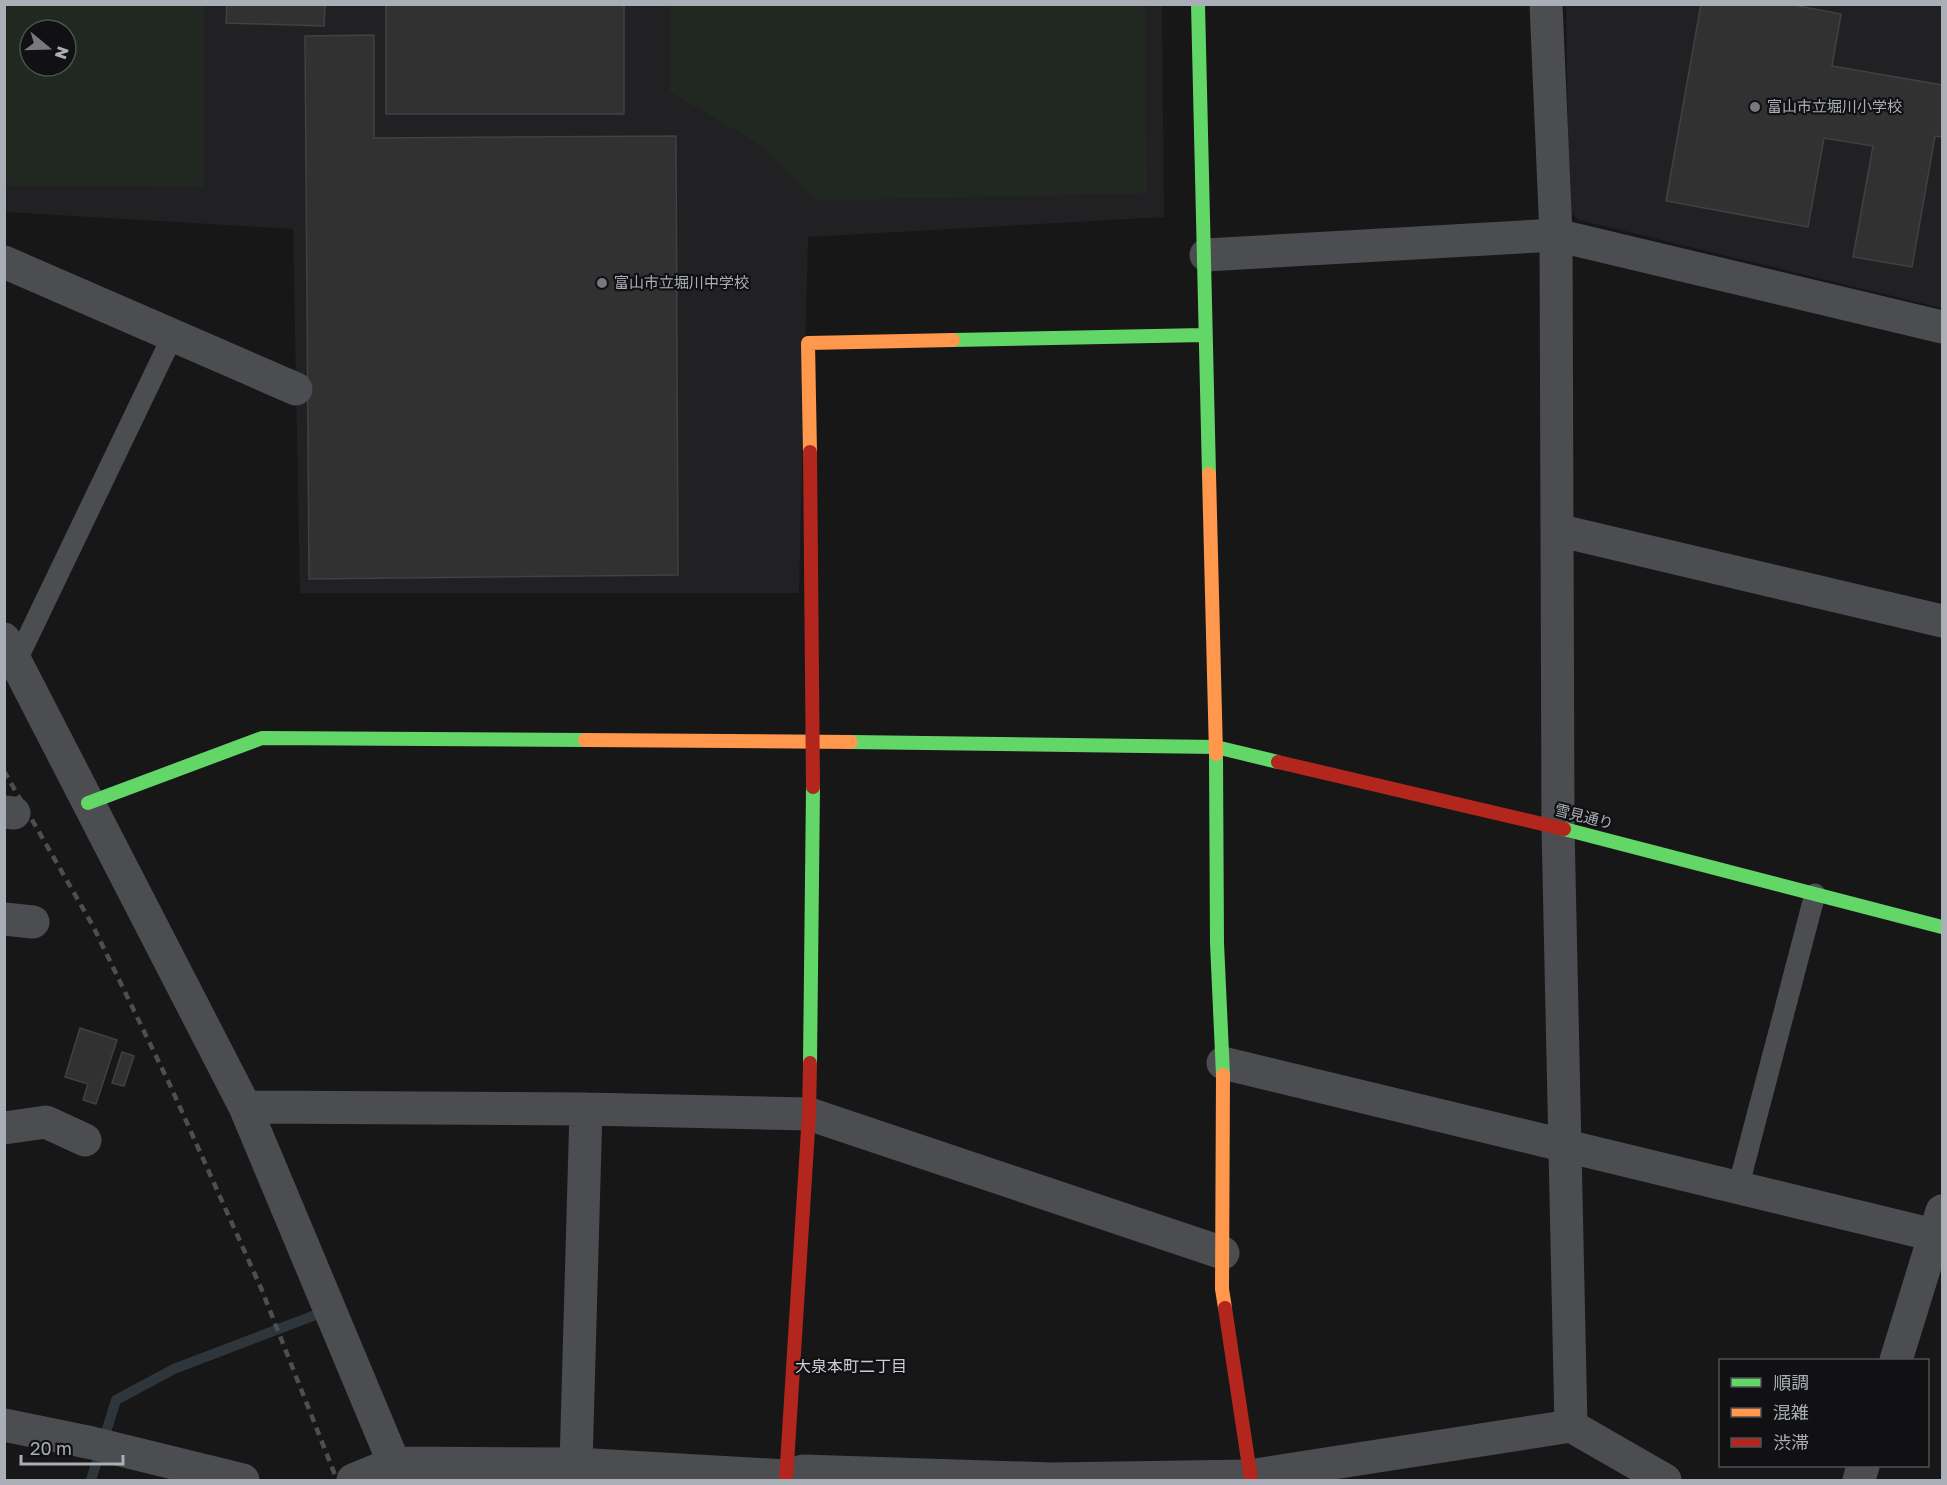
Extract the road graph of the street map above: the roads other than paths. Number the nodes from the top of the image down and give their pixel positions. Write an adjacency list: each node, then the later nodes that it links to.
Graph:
1 (1197, 4): 4 (street)
2 (1546, 4): 3 (street)
3 (1556, 235): 4 (street); 6 (street); 10 (street)
4 (1206, 255): 8 (street)
5 (4, 262): 7 (street)
6 (1942, 327)
7 (173, 335): 9 (street); 12 (lane)
8 (1204, 335): 13 (street); 14 (street)
9 (296, 389)
10 (1557, 530): 11 (street); 16 (street)
11 (1942, 621)
12 (10, 651): 15 (street)
13 (814, 742): 14 (street, 雪見通り); 15 (street, 雪見通り); 22 (street)
14 (1216, 747): 16 (street, 雪見通り); 19 (street)
15 (76, 806): 20 (street)
16 (1558, 827): 17 (street, 雪見通り); 25 (street)
17 (1815, 894): 18 (street, 雪見通り); 26 (lane)
18 (1942, 927)
19 (1223, 1063): 25 (street); 28 (street)
20 (245, 1107): 21 (street); 33 (street)
21 (586, 1109): 22 (street); 32 (street)
22 (809, 1114): 28 (street); 35 (street)
23 (4, 1128): 24 (street)
24 (85, 1140)
25 (1565, 1146): 26 (street); 31 (street)
26 (1738, 1188): 27 (street)
27 (1940, 1228): 29 (street)
28 (1223, 1254): 36 (street)
29 (1896, 1359)
30 (4, 1425): 34 (street)
31 (1570, 1426): 36 (street); 40 (street)
32 (576, 1464): 33 (street); 35 (street)
33 (398, 1472): 38 (street)
34 (207, 1477): 37 (street)
35 (786, 1478): 39 (street)
36 (1250, 1478): 39 (street)
37 (243, 1480)
38 (353, 1480)
39 (1052, 1480)
40 (1665, 1480)

